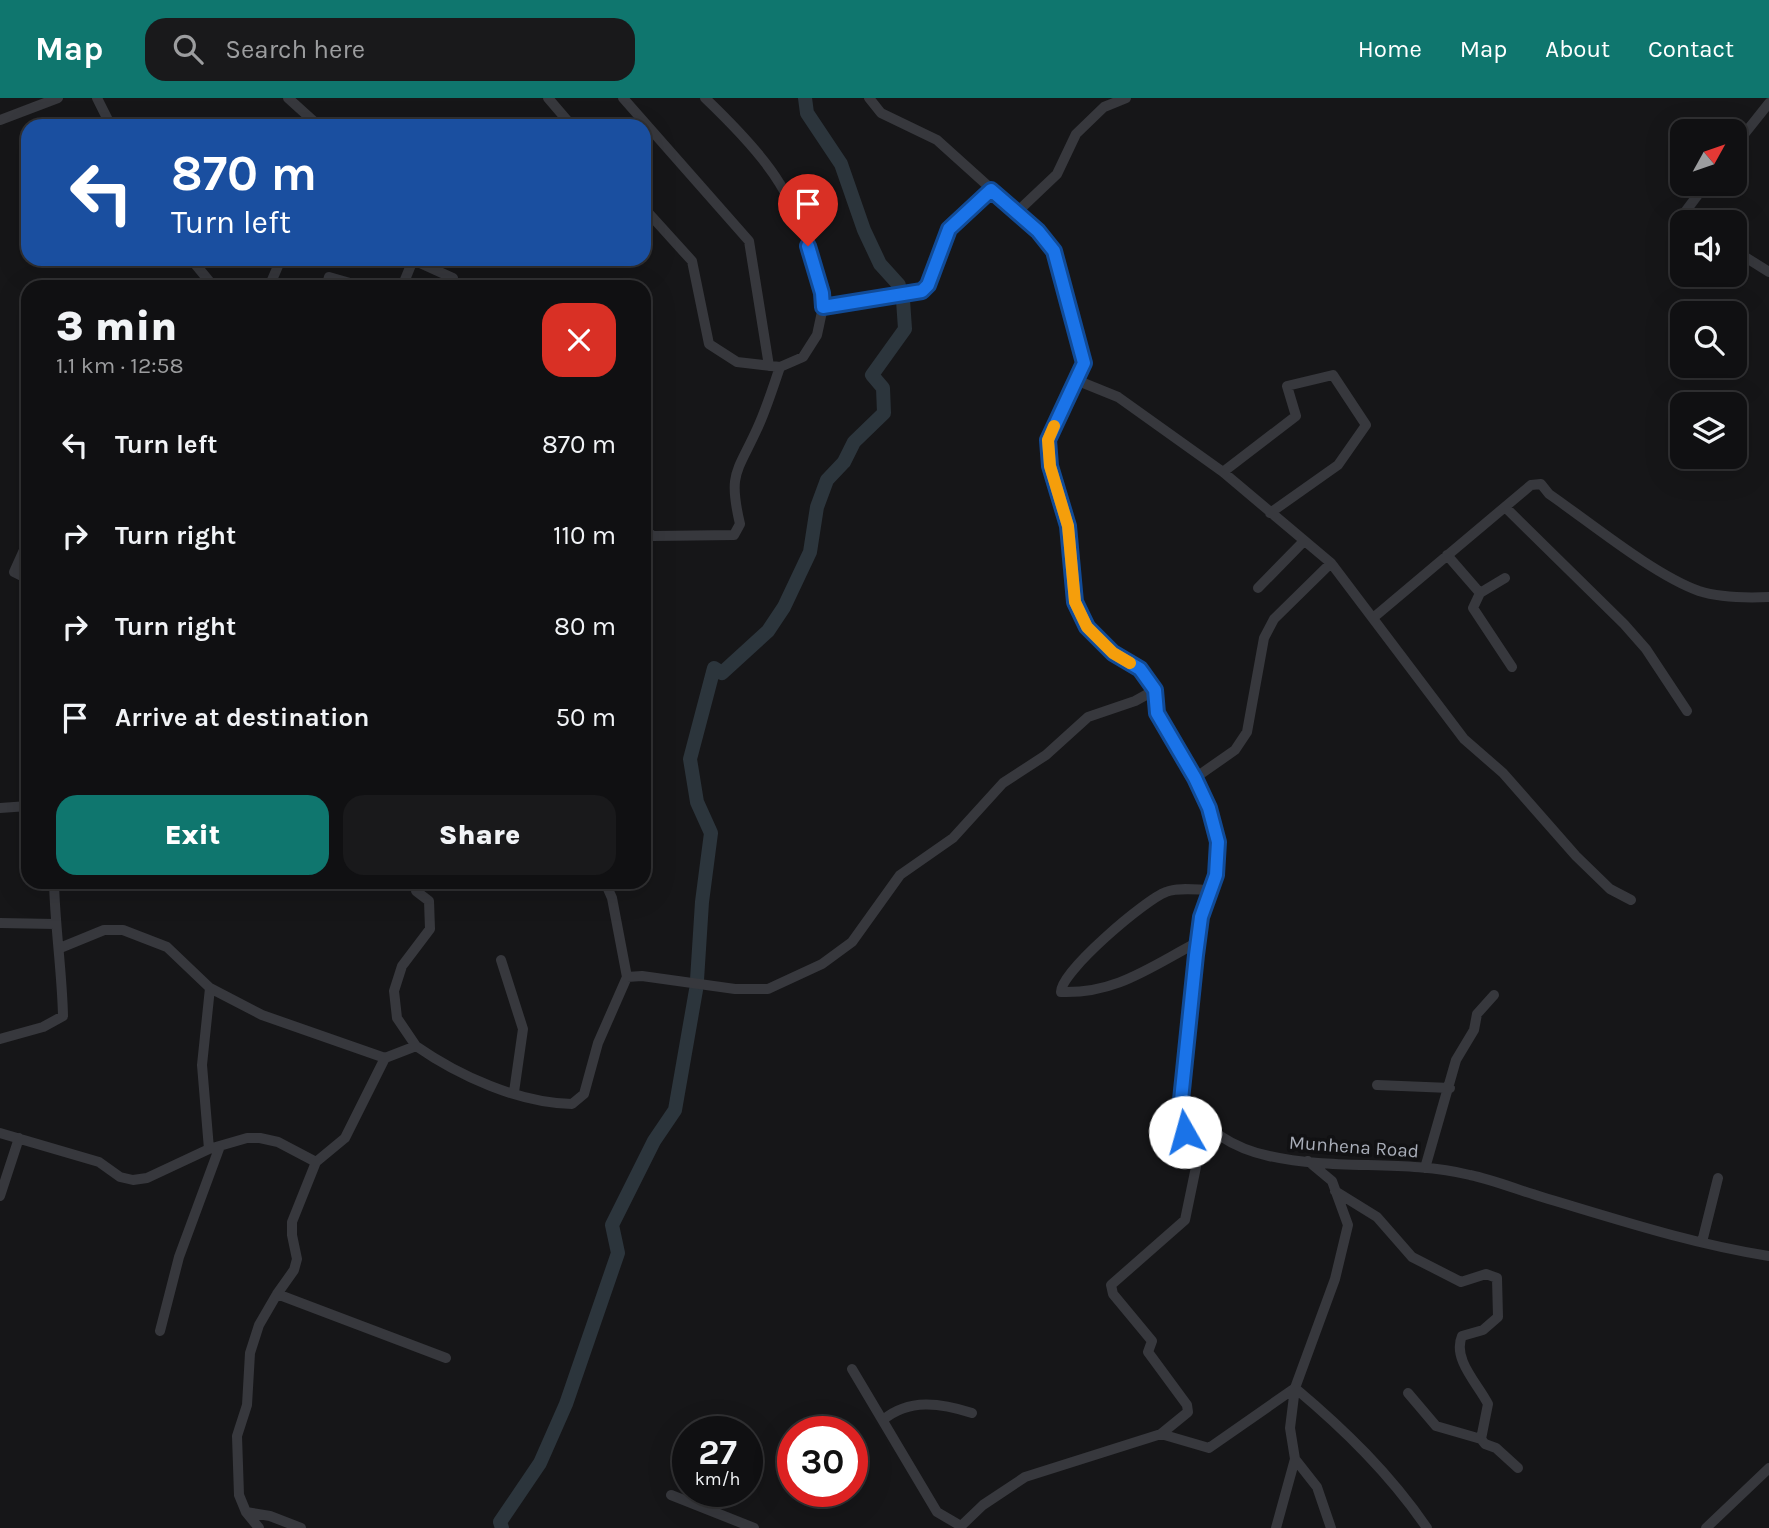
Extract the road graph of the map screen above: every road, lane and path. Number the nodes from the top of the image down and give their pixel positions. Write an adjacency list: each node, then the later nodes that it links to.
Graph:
1 (58, 98): 14 (street)
2 (97, 98): 10 (street)
3 (288, 98): 11 (street)
4 (548, 98): 12 (street)
5 (623, 98): 13 (street)
6 (705, 98): 24 (street)
7 (869, 98): 17 (street)
8 (1126, 98): 18 (street)
9 (1769, 103): 16 (street)
10 (108, 119)
11 (311, 119)
12 (566, 119)
13 (642, 119)
14 (0, 120)
15 (651, 130): 25 (street)
16 (1747, 131)
17 (991, 190): 18 (street); 24 (street)
18 (1017, 212): 26 (street)
19 (651, 216): 25 (street)
20 (1747, 258): 22 (street)
21 (427, 266): 23 (street)
22 (1769, 272)
23 (453, 278)
24 (823, 307): 25 (street)
25 (774, 366): 30 (street)
26 (1076, 380): 27 (street); 42 (street)
27 (1223, 472): 29 (street); 29 (street)
28 (1505, 507): 33 (street); 39 (street); 43 (street)
29 (1270, 513): 31 (street)
30 (651, 535)
31 (1304, 541): 34 (street); 37 (street)
32 (21, 555): 35 (street)
33 (1447, 555): 38 (street); 40 (street)
34 (1331, 563): 40 (street); 44 (street)
35 (21, 576)
36 (1505, 578): 38 (street)
37 (1258, 588)
38 (1480, 593): 41 (street)
39 (1769, 597)
40 (1373, 618): 51 (street)
41 (1512, 667)
42 (1155, 690): 44 (street); 57 (street)
43 (1687, 711)
44 (1195, 778): 50 (street)
45 (21, 806): 46 (street)
46 (0, 808)
47 (54, 889): 53 (street)
48 (416, 889): 61 (street)
49 (608, 889): 57 (street)
50 (1210, 890): 54 (street); 54 (street)
51 (1631, 900)
52 (0, 923): 53 (street)
53 (55, 924): 55 (street)
54 (1198, 942): 66 (street)
55 (60, 948): 58 (street); 60 (street)
56 (501, 960): 65 (street)
57 (627, 977): 65 (street)
58 (210, 988): 62 (street); 69 (street)
59 (1494, 995): 64 (street)
60 (0, 1039)
61 (416, 1046): 62 (street); 65 (street)
62 (385, 1058): 70 (street)
63 (1377, 1085): 64 (street)
64 (1450, 1088): 72 (street)
65 (514, 1092)
66 (1181, 1100): 71 (street, Munhena Road); 86 (street)
67 (0, 1133): 68 (street)
68 (19, 1138): 69 (street); 75 (street)
69 (214, 1148): 70 (street); 79 (street)
70 (316, 1161): 78 (street)
71 (1308, 1161): 72 (street, Munhena Road); 74 (street)
72 (1425, 1168): 76 (street, Munhena Road)
73 (1718, 1178): 76 (street)
74 (1335, 1191): 82 (street); 87 (street)
75 (0, 1196)
76 (1702, 1242): 77 (street, Munhena Road)
77 (1769, 1256)
78 (277, 1294): 80 (street); 93 (street)
79 (160, 1331)
80 (446, 1358)
81 (852, 1369): 85 (street)
82 (1295, 1388): 86 (street); 88 (street); 100 (street)
83 (1408, 1393): 87 (street)
84 (972, 1413): 85 (street)
85 (883, 1420): 92 (street)
86 (1161, 1434): 92 (street)
87 (1481, 1439): 89 (street)
88 (1295, 1459): 98 (street); 99 (street)
89 (1518, 1468)
90 (1769, 1468): 101 (street)
91 (671, 1495): 96 (street)
92 (983, 1505): 97 (street)
93 (246, 1512): 94 (street); 95 (street)
94 (259, 1528)
95 (300, 1528)
96 (754, 1528)
97 (973, 1528)
98 (1276, 1528)
99 (1331, 1528)
100 (1427, 1528)
101 (1706, 1528)

